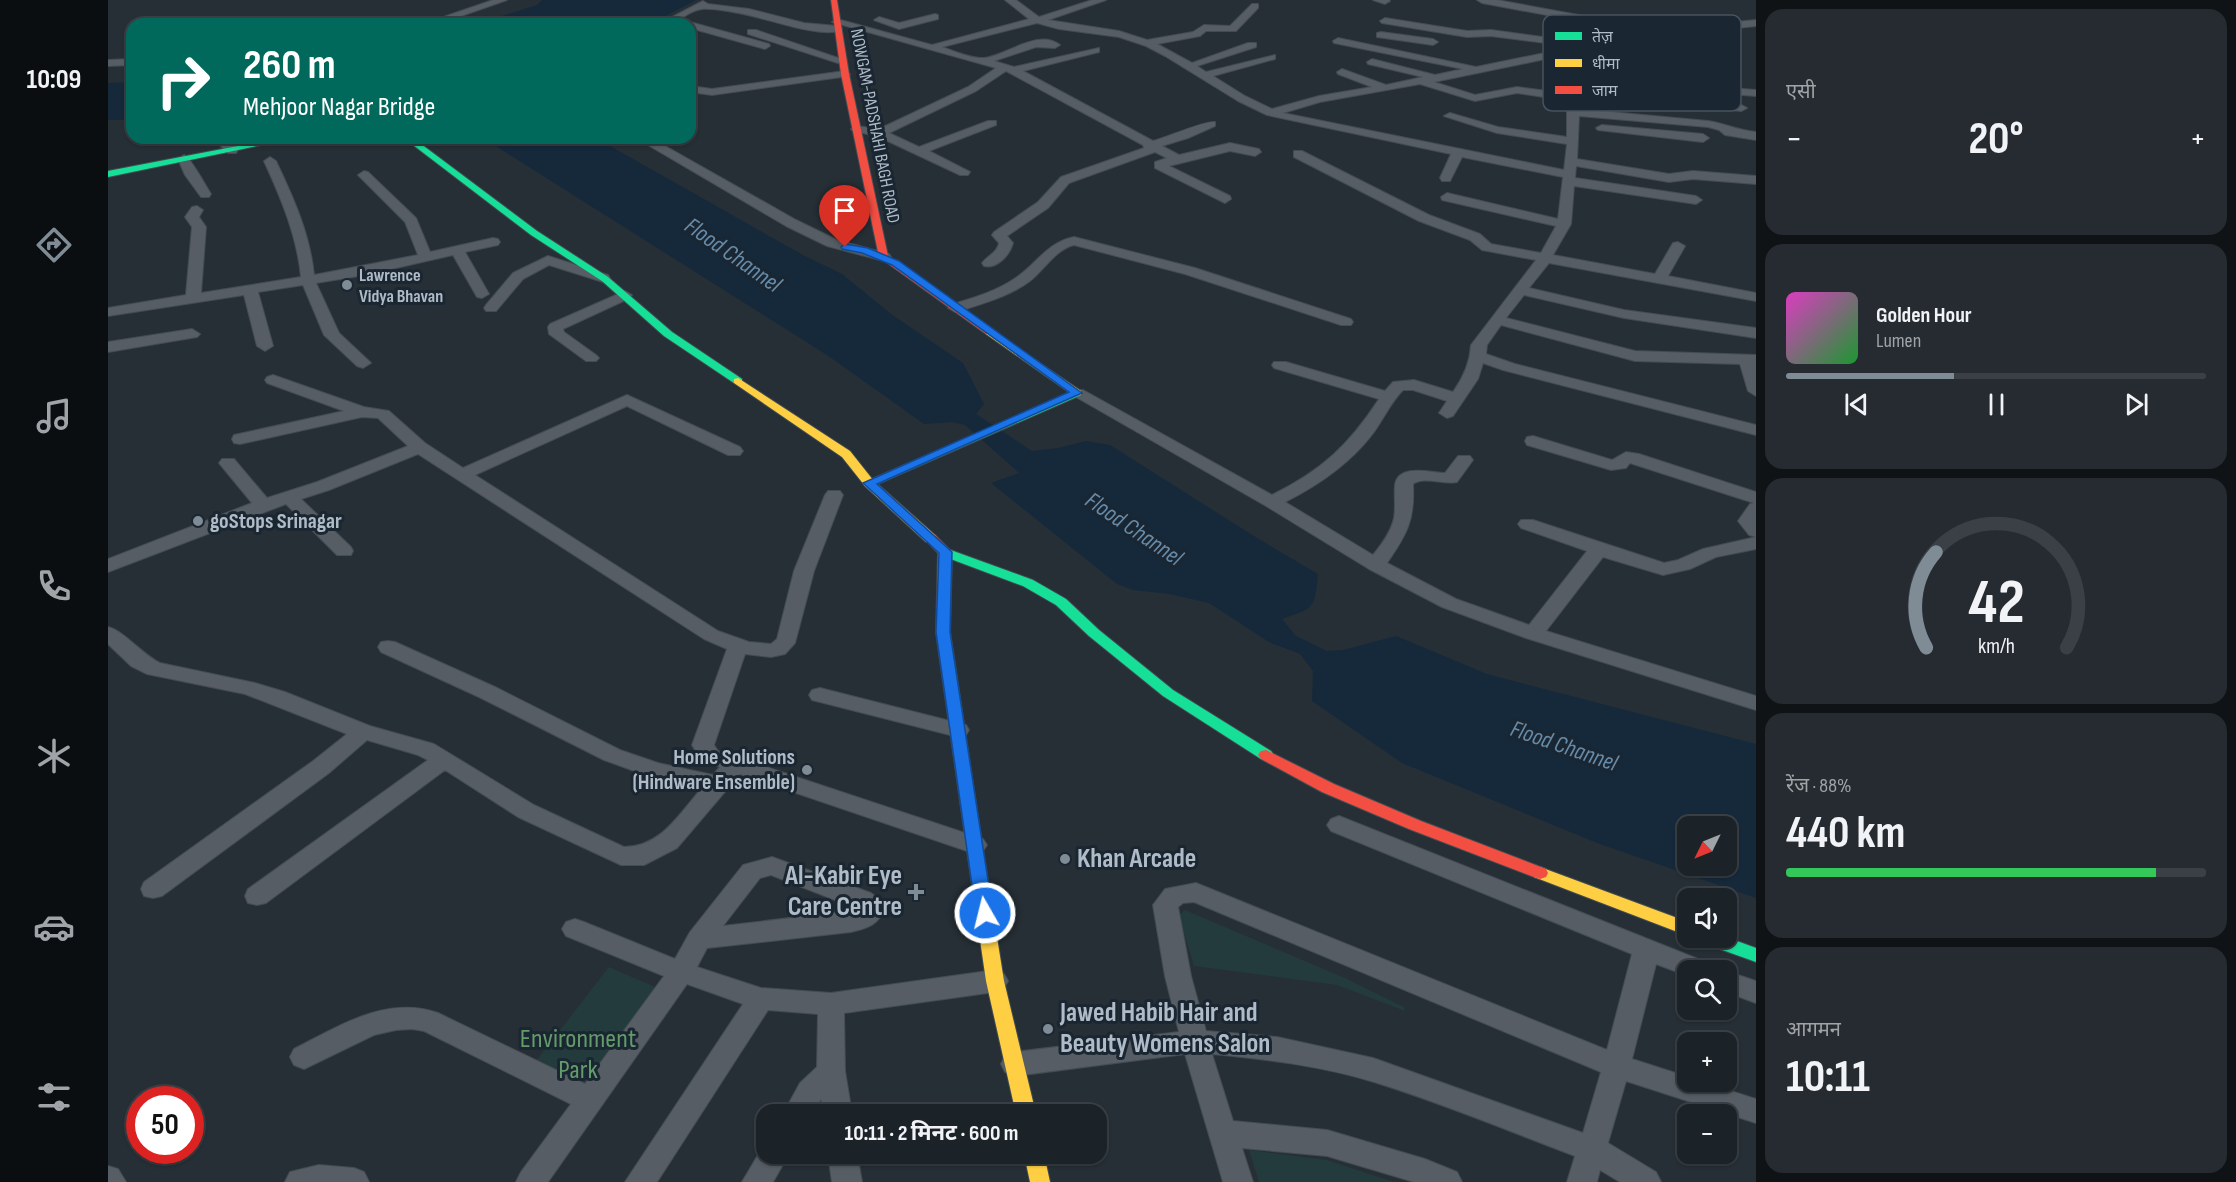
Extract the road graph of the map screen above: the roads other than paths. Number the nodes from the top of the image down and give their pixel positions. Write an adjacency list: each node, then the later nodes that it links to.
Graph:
1 (502, 0): 11 (street)
2 (1010, 0): 13 (street)
3 (1101, 0): 13 (street)
4 (1482, 0): 9 (street)
5 (704, 3): 7 (street); 12 (street)
6 (1255, 6): 20 (street)
7 (838, 14): 24 (street); 34 (main road, NOWGAM-PADSHAHI BAGH ROAD)
8 (863, 15): 10 (street)
9 (1562, 15)
10 (935, 17)
11 (446, 18)
12 (675, 18)
13 (1038, 20): 20 (street); 24 (street)
14 (1385, 21): 19 (street)
15 (696, 27): 26 (street)
16 (752, 32): 34 (street)
17 (1381, 35): 21 (street)
18 (1338, 41): 36 (street)
19 (1543, 41)
20 (1145, 43): 33 (street)
21 (1543, 44)
22 (1055, 45): 29 (street)
23 (1252, 45): 33 (street)
24 (933, 47): 29 (street)
25 (1095, 50): 35 (street)
26 (780, 51)
27 (1271, 57): 38 (street)
28 (1543, 57): 36 (street)
29 (986, 61): 35 (street)
30 (126, 62): 32 (street)
31 (1372, 62): 39 (street)
32 (108, 63)
33 (1189, 65): 38 (street)
34 (843, 67): 42 (street); 54 (main road, NOWGAM-PADSHAHI BAGH ROAD)
35 (1009, 68): 55 (street); 64 (street)
36 (1481, 70): 39 (street)
37 (1342, 72): 41 (street)
38 (1205, 75): 49 (street)
39 (1440, 78): 40 (street)
40 (1422, 82): 41 (street); 43 (street)
41 (1386, 88): 49 (street)
42 (696, 90)
43 (1543, 91)
44 (1741, 92): 45 (street)
45 (1756, 93)
46 (1575, 111): 51 (street)
47 (1729, 111): 48 (street)
48 (1744, 112)
49 (1270, 113): 69 (street)
50 (1450, 116): 58 (street)
51 (1580, 122): 56 (street); 57 (street); 58 (street)
52 (992, 123): 66 (street)
53 (1211, 124): 64 (street)
54 (857, 129): 55 (street); 87 (main road, NOWGAM-PADSHAHI BAGH ROAD)
55 (880, 133): 66 (street)
56 (1756, 136)
57 (1702, 138)
58 (1573, 141): 73 (street)
59 (226, 144): 65 (street)
60 (261, 144): 63 (main road)
61 (416, 144): 91 (main road)
62 (652, 144): 87 (street)
63 (256, 145): 65 (main road); 93 (street)
64 (1151, 147): 71 (street); 90 (street)
65 (232, 150): 70 (main road)
66 (919, 151): 72 (street)
67 (1255, 152): 71 (street)
68 (1298, 154): 89 (street)
69 (1457, 154): 73 (street); 76 (street)
70 (184, 159): 74 (main road); 78 (street)
71 (1177, 159): 80 (street)
72 (964, 172)
73 (1570, 173): 77 (street); 81 (street); 83 (street)
74 (108, 174)
75 (364, 175): 88 (street)
76 (1446, 178)
77 (1755, 184)
78 (205, 194)
79 (1447, 197): 83 (street)
80 (1225, 199)
81 (1696, 200)
82 (197, 210): 99 (street)
83 (1564, 224): 89 (street)
84 (493, 242): 86 (street)
85 (1678, 246): 92 (street)
86 (457, 250): 88 (street); 96 (street)
87 (884, 257): 101 (main road)
88 (426, 258): 93 (street)
89 (1545, 258): 92 (street); 95 (street)
90 (989, 263)
91 (606, 279): 97 (main road); 100 (street)
92 (1659, 279): 98 (street)
93 (308, 280): 94 (street); 112 (street)
94 (250, 288): 99 (street); 107 (street)
95 (1519, 290): 103 (street); 105 (street)
96 (482, 294)
97 (625, 295): 110 (street); 129 (main road)
98 (1756, 297)
99 (193, 298): 102 (street)
100 (491, 308)
101 (955, 308): 104 (street); 116 (main road)
102 (108, 312)
103 (1497, 320): 109 (street); 111 (street)
104 (1346, 322)
105 (1756, 333)
106 (192, 334): 108 (street)
107 (265, 346)
108 (108, 347)
109 (1478, 356): 118 (street); 121 (street)
110 (591, 358)
111 (1752, 360): 115 (street)
112 (363, 363)
113 (1280, 365): 117 (street)
114 (273, 380): 119 (street)
115 (1756, 391)
116 (1070, 396): 129 (main road); 133 (street)
117 (1389, 397): 118 (street); 133 (street)
118 (1457, 399): 120 (street)
119 (362, 412): 122 (street); 124 (street)
120 (1447, 413)
121 (1756, 430)
122 (240, 440)
123 (1533, 441): 132 (street)
124 (419, 447): 128 (street); 131 (street)
125 (734, 451): 128 (street)
126 (1464, 460): 142 (street)
127 (228, 463): 134 (street)
128 (462, 475): 146 (street)
129 (869, 483): 141 (main road)
130 (834, 495): 146 (street)
131 (289, 497): 134 (street); 140 (street)
132 (1756, 498)
133 (1272, 502): 142 (street)
134 (263, 505): 143 (street)
135 (1756, 508): 137 (street)
136 (1527, 524): 139 (street)
137 (1756, 531)
138 (1756, 543): 139 (street)
139 (1599, 549): 145 (street)
140 (344, 551)
141 (945, 552): 150 (main road); 159 (main road)
142 (1376, 565): 145 (street)
143 (108, 566)
144 (108, 633): 151 (street)
145 (1533, 634): 149 (street)
146 (738, 646): 153 (street)
147 (388, 647): 154 (street)
148 (820, 695): 150 (street)
149 (1756, 703)
150 (958, 729): 156 (main road)
151 (363, 732): 152 (street); 157 (street)
152 (444, 760): 154 (street); 158 (street)
153 (734, 766): 154 (street); 156 (street)
154 (718, 784)
155 (1339, 825): 163 (street)
156 (975, 845): 167 (main road)
157 (153, 889)
158 (257, 896)
159 (1677, 925)
160 (574, 928): 166 (street)
161 (699, 939): 161 (street); 166 (street)
162 (1735, 948): 164 (main road)
163 (1646, 951): 165 (street); 175 (street)
164 (1756, 956)
165 (1677, 962)
166 (681, 972): 170 (street); 177 (street)
167 (994, 981): 171 (street); 174 (main road)
168 (1737, 985): 169 (street)
169 (1756, 992)
170 (761, 999): 171 (street); 190 (street)
171 (831, 1004): 176 (street)
172 (1195, 1041): 174 (street); 175 (street); 182 (street); 183 (street)
173 (304, 1057): 177 (street)
174 (1015, 1064): 180 (main road)
175 (1617, 1066): 181 (street); 183 (street)
176 (831, 1071): 178 (street); 179 (street)
177 (589, 1099): 189 (street)
178 (803, 1104)
179 (836, 1104)
180 (1024, 1104)
181 (1756, 1111)
182 (1222, 1133): 194 (street); 195 (street)
183 (1592, 1149): 196 (street); 197 (street)
184 (768, 1164): 191 (street)
185 (845, 1164): 192 (street)
186 (1036, 1164): 193 (main road)
187 (300, 1182): 188 (street)
188 (354, 1182)
189 (531, 1182)
190 (640, 1182)
191 (757, 1182)
192 (848, 1182)
193 (1040, 1182)
194 (1238, 1182)
195 (1447, 1182)
196 (1582, 1182)
197 (1646, 1182)

